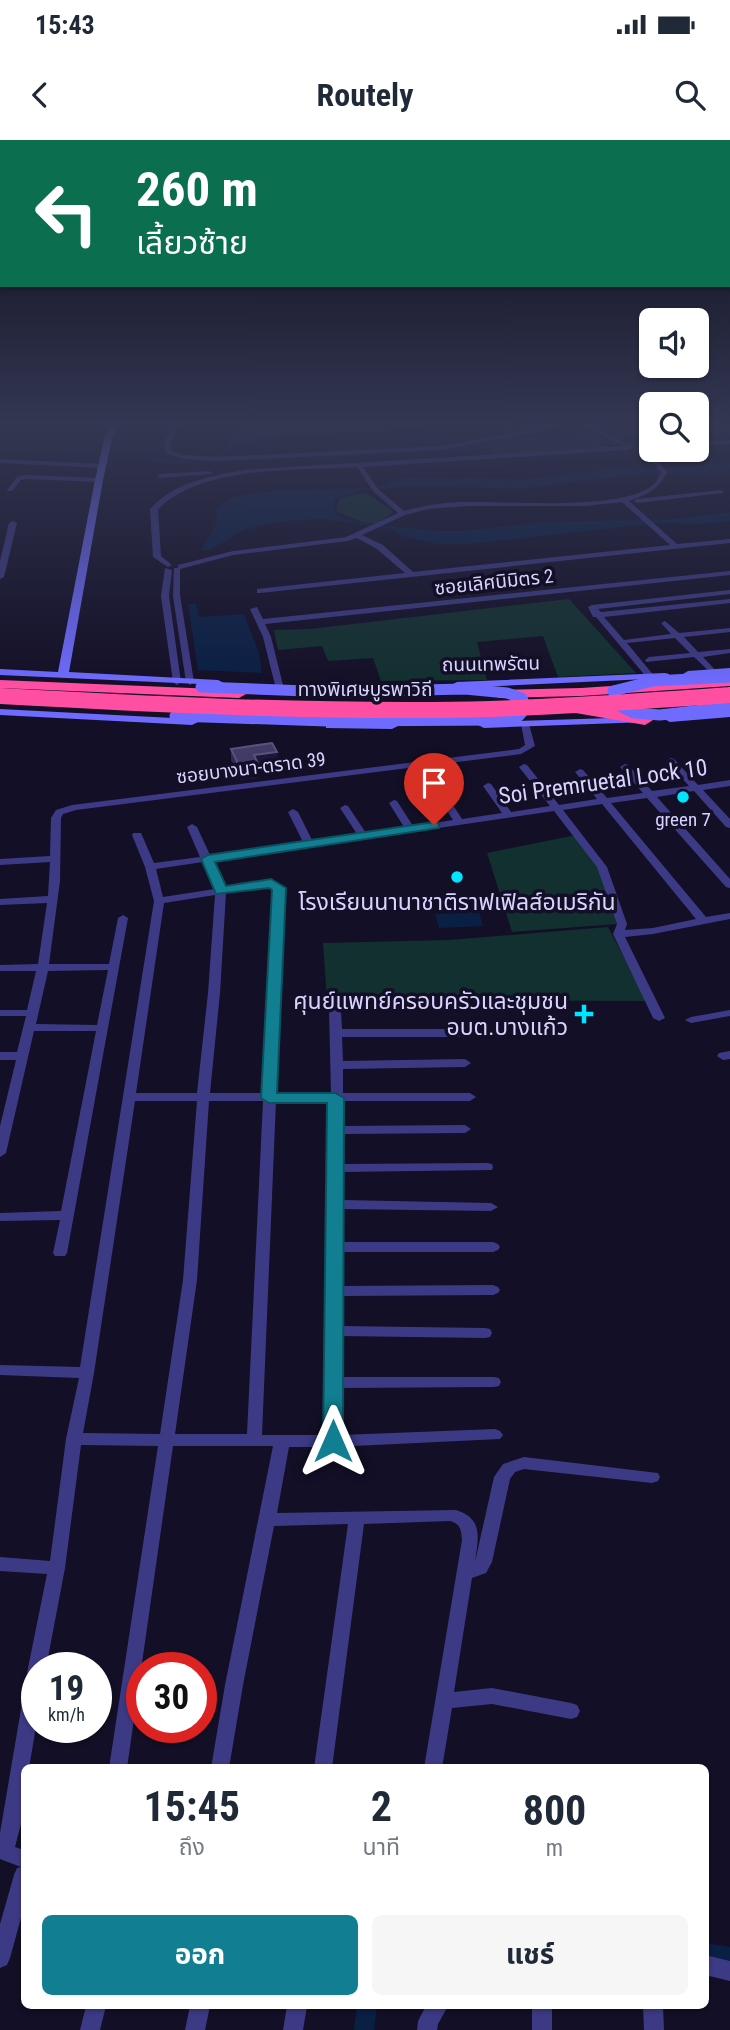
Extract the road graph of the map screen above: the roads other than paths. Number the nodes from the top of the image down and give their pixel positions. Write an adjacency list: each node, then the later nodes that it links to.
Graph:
1 (93, 510): 35 (main road)
2 (153, 510): 12 (street)
3 (400, 510): 6 (street)
4 (418, 510): 6 (street)
5 (635, 510): 7 (street)
6 (403, 513): 9 (street)
7 (645, 520): 11 (street)
8 (13, 523): 15 (street)
9 (359, 536): 12 (street); 14 (street)
10 (730, 541): 11 (street)
11 (674, 545): 14 (street)
12 (173, 568): 18 (street); 19 (street)
13 (730, 573): 26 (street, ซอยเลิศนิมิตร 2)
14 (411, 575): 16 (street)
15 (0, 577)
16 (260, 591)
17 (730, 592): 20 (street)
18 (177, 593): 19 (street); 40 (street)
19 (166, 594): 39 (street)
20 (714, 594): 21 (street); 22 (street)
21 (727, 602): 24 (street)
22 (623, 603): 24 (street); 25 (street)
23 (254, 609): 26 (street)
24 (632, 611): 25 (street)
25 (596, 615): 36 (street)
26 (261, 622): 41 (street)
27 (666, 623): 29 (street)
28 (730, 629): 29 (street)
29 (678, 635): 30 (street); 32 (street)
30 (627, 641)
31 (730, 651): 32 (street)
32 (698, 653): 33 (street); 38 (street)
33 (649, 660)
34 (0, 674): 35 (main road, ถนนเทพรัตน); 40 (main road)
35 (63, 675): 39 (main road, ถนนเทพรัตน)
36 (651, 677): 37 (main road, ถนนเทพรัตน); 38 (main road, ถนนเทพรัตน)
37 (626, 678): 41 (main road, ถนนเทพรัตน); 43 (highway)
38 (726, 678): 42 (highway, ทางพิเศษบูรพาวิถี, bridge); 43 (highway, ถนนเทพรัตน); 46 (main road, bridge)
39 (177, 682): 40 (main road, ถนนเทพรัตน)
40 (196, 685): 41 (main road, ถนนเทพรัตน); 49 (main road, bridge)
41 (279, 685)
42 (0, 687): 43 (highway, ถนนเทพรัตน)
43 (557, 693)
44 (730, 696): 45 (highway, ทางพิเศษบูรพาวิถี, bridge); 47 (highway)
45 (0, 698): 47 (highway)
46 (730, 707)
47 (569, 708): 51 (highway)
48 (0, 712): 49 (main road)
49 (16, 713): 52 (main road)
50 (730, 714): 51 (main road)
51 (645, 720): 52 (main road)
52 (525, 724): 54 (street, ซอยบางนา-ตราด 39)
53 (671, 761): 61 (street)
54 (411, 765): 59 (street); 77 (street, ซอยบางนา-ตราด 39)
55 (524, 767): 67 (street)
56 (625, 767): 63 (street)
57 (580, 772): 64 (street)
58 (730, 783): 61 (street, Soi Premruetal Lock 10)
59 (427, 785)
60 (488, 786): 69 (street)
61 (695, 788): 63 (street, Soi Premruetal Lock 10); 71 (street)
62 (440, 792): 70 (street)
63 (649, 795): 64 (street, Soi Premruetal Lock 10); 81 (street)
64 (603, 801): 67 (street, Soi Premruetal Lock 10); 88 (street)
65 (394, 803): 73 (street)
66 (345, 808): 75 (street)
67 (556, 808): 69 (street, Soi Premruetal Lock 10); 89 (street)
68 (293, 812): 76 (street)
69 (508, 815): 70 (street, Soi Premruetal Lock 10)
70 (459, 822): 73 (street, Soi Premruetal Lock 10)
71 (730, 825)
72 (192, 827): 78 (street)
73 (410, 829): 75 (street, Soi Premruetal Lock 10)
74 (137, 835): 80 (street)
75 (363, 836): 76 (street, Soi Premruetal Lock 10)
76 (309, 844): 78 (street, Soi Premruetal Lock 10)
77 (55, 859): 79 (street); 83 (street, ซอยบางนา-ตราด 39)
78 (208, 859): 80 (street, Soi Premruetal Lock 10); 82 (street)
79 (0, 862)
80 (150, 867): 84 (street)
81 (730, 885)
82 (221, 891): 84 (street); 108 (street); 110 (street)
83 (53, 900): 85 (street); 92 (street, ซอยบางนา-ตราด 39)
84 (159, 901): 107 (street)
85 (0, 902)
86 (730, 916): 88 (street)
87 (123, 918): 90 (street)
88 (704, 922): 89 (street)
89 (618, 934): 97 (street)
90 (112, 967): 92 (street); 120 (street)
91 (0, 968): 92 (street)
92 (43, 968): 95 (street, ซอยบางนา-ตราด 39)
93 (447, 1002): 101 (street)
94 (0, 1013): 95 (street)
95 (33, 1013): 99 (street, ซอยบางนา-ตราด 39)
96 (730, 1013): 98 (street)
97 (659, 1018)
98 (691, 1020)
99 (29, 1027): 100 (street); 104 (street, ซอยบางนา-ตราด 39)
100 (94, 1028)
101 (334, 1033): 102 (street); 106 (street)
102 (459, 1033)
103 (0, 1056): 104 (street)
104 (22, 1056): 112 (street, ซอยบางนา-ตราด 39)
105 (465, 1063): 106 (street)
106 (337, 1065): 111 (street)
107 (129, 1097): 108 (street); 130 (street)
108 (203, 1097): 110 (street); 135 (street)
109 (470, 1097): 111 (street)
110 (269, 1098): 111 (street); 136 (street)
111 (335, 1098): 114 (street)
112 (6, 1105): 115 (street, ซอยบางนา-ตราด 39)
113 (465, 1129): 114 (street)
114 (337, 1130): 117 (street)
115 (0, 1153)
116 (487, 1167): 117 (street)
117 (334, 1168): 118 (street)
118 (333, 1205): 119 (street); 122 (street)
119 (491, 1207)
120 (66, 1215): 121 (street); 124 (street)
121 (0, 1217)
122 (334, 1247): 123 (street); 126 (street)
123 (493, 1247)
124 (60, 1253)
125 (493, 1290): 126 (street)
126 (334, 1291): 127 (street)
127 (334, 1331): 128 (street); 132 (street)
128 (485, 1332)
129 (0, 1370): 130 (street)
130 (87, 1373): 134 (street)
131 (494, 1382): 132 (street)
132 (332, 1383): 138 (street)
133 (495, 1434): 138 (street)
134 (74, 1439): 135 (street); 143 (street)
135 (168, 1440): 136 (street); 150 (street)
136 (254, 1440): 137 (street)
137 (282, 1440): 138 (street); 141 (street)
138 (333, 1441)
139 (652, 1477): 144 (street)
140 (357, 1518): 141 (street); 144 (street); 152 (street)
141 (269, 1520): 151 (street)
142 (0, 1564): 143 (street)
143 (57, 1568): 145 (street)
144 (464, 1574): 146 (street)
145 (40, 1652)
146 (444, 1699): 147 (street); 153 (street)
147 (571, 1711)
148 (27, 1743): 149 (street)
149 (24, 1764)
150 (119, 1764)
151 (221, 1764)
152 (324, 1764)
153 (434, 1764)
154 (21, 1783): 155 (street)
155 (17, 1812): 156 (street)
156 (21, 1858)
157 (21, 1881): 158 (street)
158 (6, 1913): 159 (street)
159 (0, 1958)
160 (709, 1966): 161 (street)
161 (730, 1971)
162 (95, 2009): 168 (street)
163 (199, 2009): 169 (street)
164 (296, 2009): 170 (street)
165 (436, 2009): 171 (street)
166 (542, 2009): 172 (street)
167 (653, 2009): 173 (street)
168 (90, 2030)
169 (195, 2030)
170 (293, 2030)
171 (427, 2030)
172 (542, 2030)
173 (654, 2030)

